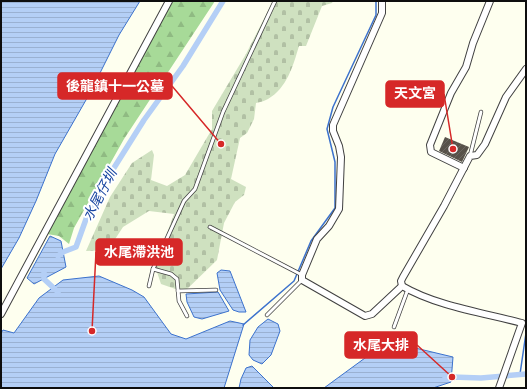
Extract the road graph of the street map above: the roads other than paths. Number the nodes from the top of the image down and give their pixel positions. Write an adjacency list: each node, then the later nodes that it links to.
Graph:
1 (169, 1): 16 (street)
2 (275, 1): 10 (lane)
3 (382, 1): 11 (street)
4 (490, 1): 8 (street)
5 (526, 69): 7 (street)
6 (481, 112): 7 (lane)
7 (470, 156): 8 (street)
8 (464, 168): 13 (street)
9 (210, 227): 11 (lane)
10 (153, 269): 12 (lane); 15 (lane)
11 (301, 276): 13 (street); 17 (lane)
12 (149, 286)
13 (405, 288): 19 (street); 20 (lane)
14 (216, 290): 15 (lane)
15 (178, 291): 18 (lane)
16 (1, 314)
17 (267, 315)
18 (187, 316)
19 (524, 323): 21 (street)
20 (394, 327)
21 (499, 388)

